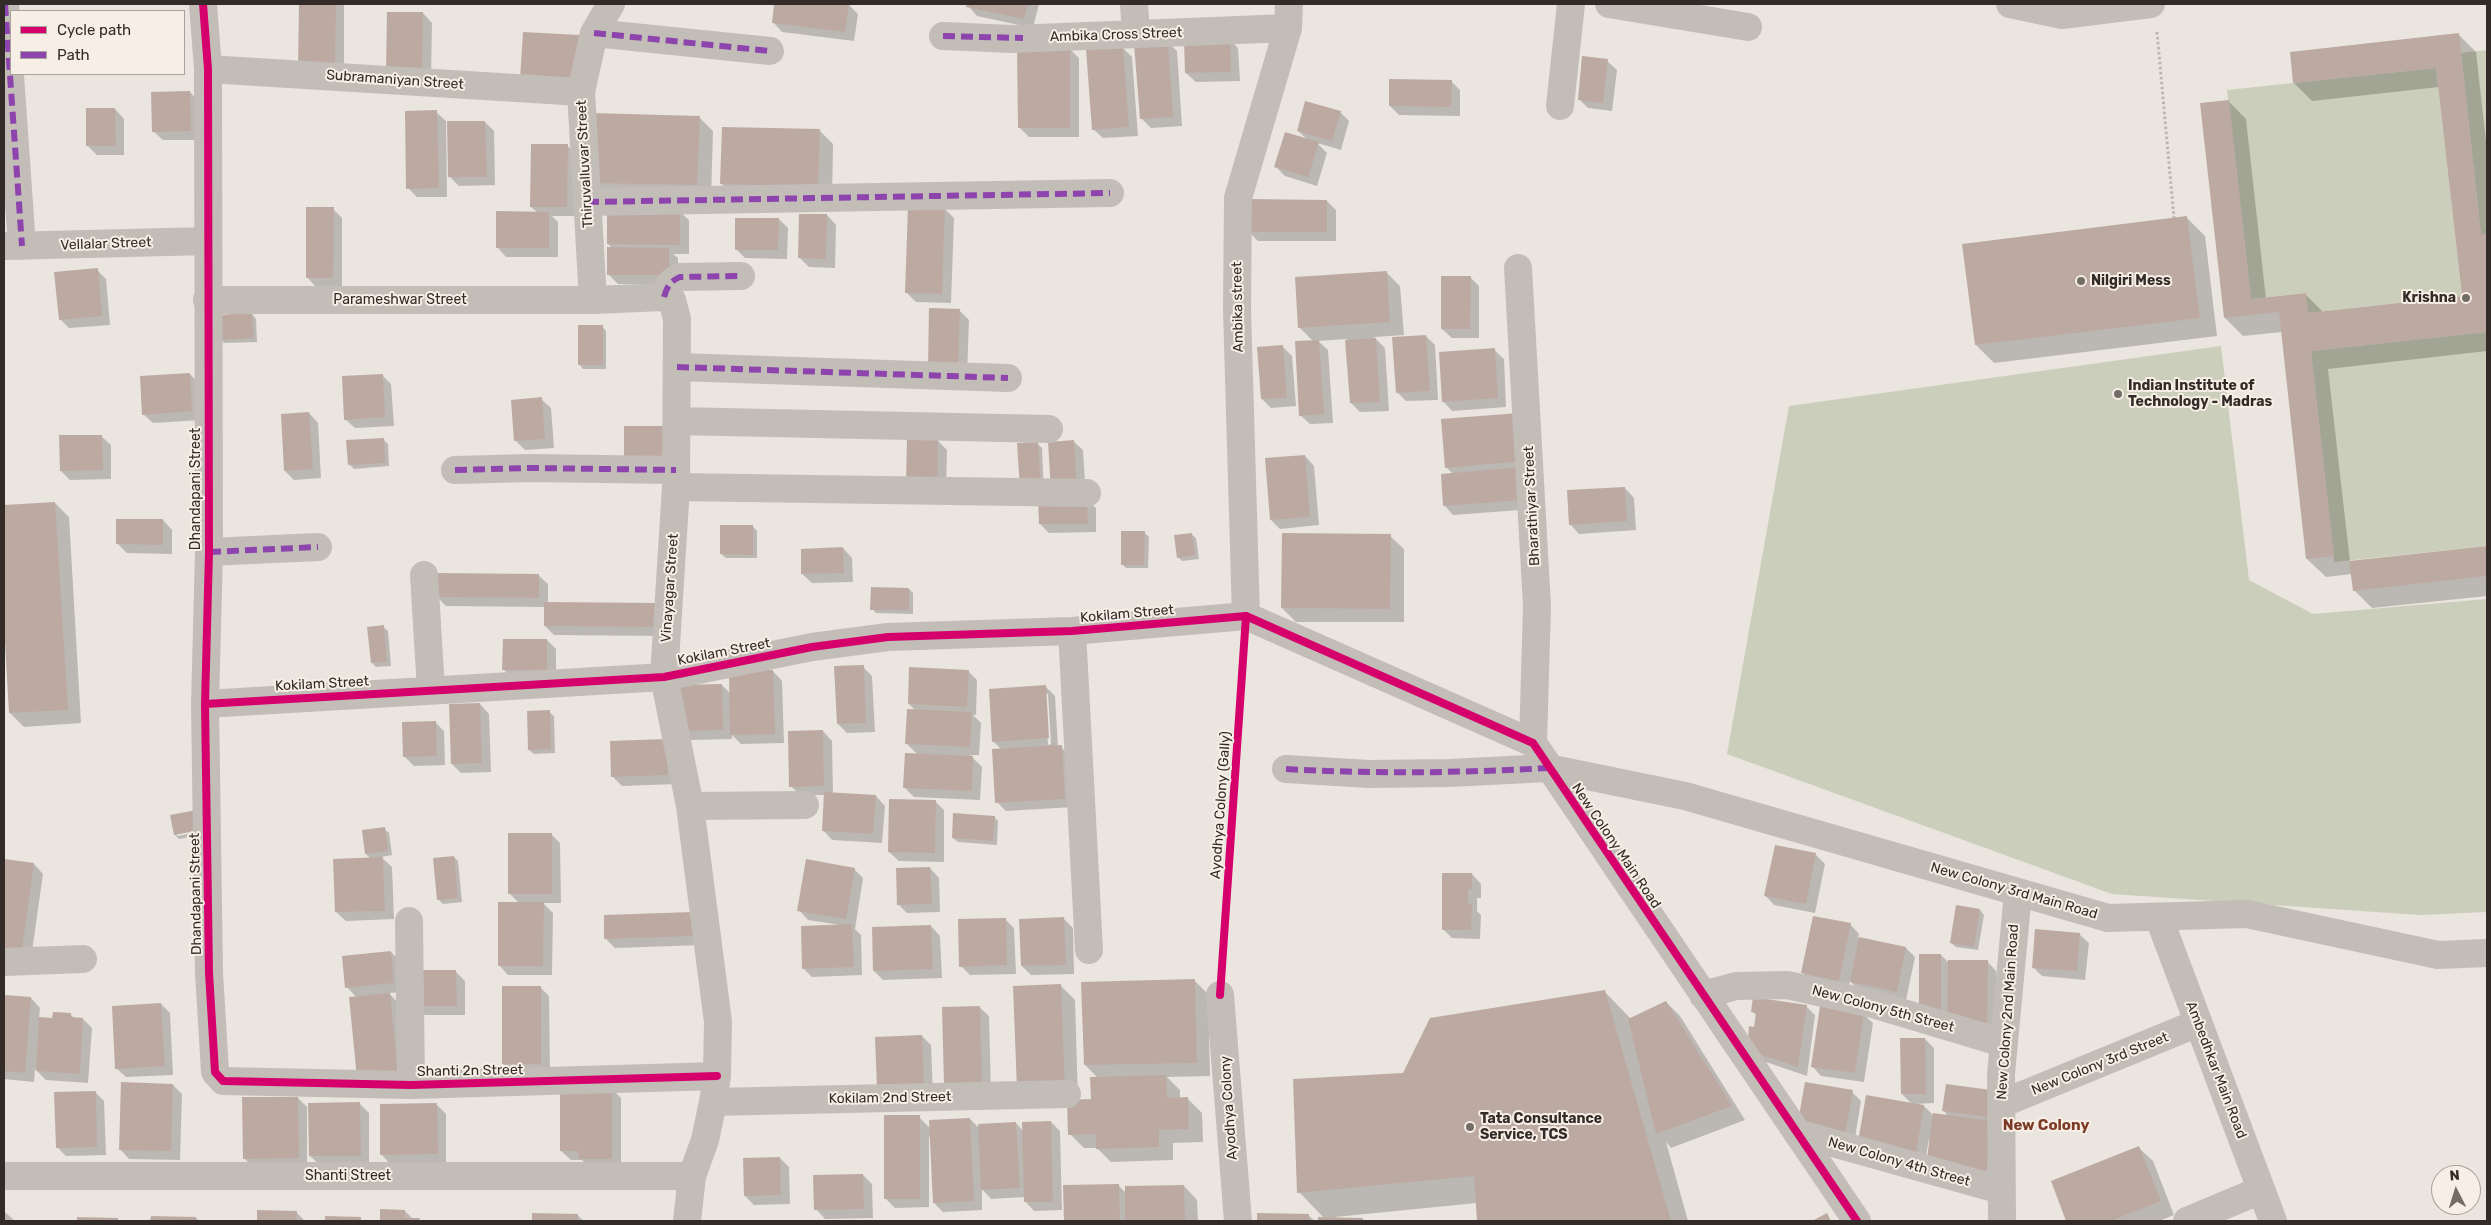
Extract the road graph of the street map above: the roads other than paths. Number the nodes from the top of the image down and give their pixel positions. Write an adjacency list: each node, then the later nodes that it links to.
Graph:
1 (5, 4): 21 (street)
2 (204, 4): 15 (street, Dhandapani Street)
3 (611, 4): 11 (street, Thiruvalluvar Street)
4 (1134, 4): 12 (street)
5 (1572, 4): 17 (street)
6 (1609, 4): 10 (street)
7 (2010, 4): 8 (street)
8 (2154, 14)
9 (1289, 16): 12 (street, Ambika Cross Street); 37 (street, Ambika street)
10 (1748, 27)
11 (594, 33): 14 (street); 16 (street, Thiruvalluvar Street)
12 (1136, 34): 13 (street, Ambika Cross Street)
13 (943, 36)
14 (770, 51)
15 (208, 68): 16 (street, Subramaniyan Street); 20 (street, Dhandapani Street)
16 (581, 92): 19 (street, Thiruvalluvar Street)
17 (1560, 106)
18 (1110, 193): 19 (street)
19 (587, 202): 26 (street, Thiruvalluvar Street)
20 (208, 241): 21 (street, Vellalar Street); 25 (street, Dhandapani Street)
21 (13, 246)
22 (1518, 268): 42 (street, Bharathiyar Street)
23 (741, 276): 24 (street)
24 (664, 298): 26 (street); 27 (street, Vinayagar Street)
25 (207, 300): 26 (street, Parameshwar Street); 35 (street, Dhandapani Street)
26 (593, 300)
27 (677, 368): 28 (street); 29 (street, Vinayagar Street)
28 (1008, 378)
29 (677, 420): 30 (street); 32 (street, Vinayagar Street)
30 (1049, 429)
31 (455, 470): 32 (street)
32 (676, 479): 33 (street); 39 (street, Vinayagar Street)
33 (1087, 493)
34 (318, 547): 35 (street)
35 (209, 552): 41 (street, Dhandapani Street)
36 (424, 575): 40 (street)
37 (1246, 616): 38 (street, Kokilam Street); 42 (street)
38 (1072, 631): 39 (street, Kokilam Street); 50 (street)
39 (664, 677): 40 (street, Kokilam Street); 46 (street, Vinayagar Street)
40 (431, 690): 41 (street, Kokilam Street)
41 (205, 704): 58 (street, Dhandapani Street)
42 (1533, 743): 43 (street, New Colony Main Road)
43 (1548, 768): 44 (street, New Colony 3rd Main Road); 47 (street, New Colony 3rd Main Road); 55 (street, New Colony Main Road)
44 (1286, 769)
45 (805, 805): 46 (street)
46 (690, 806): 60 (street, Vinayagar Street)
47 (2018, 892): 48 (street, New Colony 3rd Main Road); 57 (street, New Colony 2nd Main Road)
48 (2159, 918): 51 (street, New Colony 3rd Main Road); 56 (street, Ambedhkar Main Road)
49 (409, 921): 59 (street, Shanti 2n Street)
50 (1089, 950)
51 (2487, 953)
52 (83, 959): 53 (street)
53 (4, 962)
54 (1220, 995): 69 (street, Ayodhya Colony)
55 (1703, 995): 57 (street, New Colony 5th Street); 63 (street, New Colony Main Road)
56 (2198, 1023): 62 (street, New Colony 3rd Street); 67 (street, Ambedhkar Main Road)
57 (2003, 1043): 62 (street, New Colony 2nd Main Road)
58 (223, 1081): 59 (street, Shanti 2n Street)
59 (411, 1085): 60 (street, Shanti 2n Street)
60 (715, 1089): 61 (street, Kokilam 2nd Street); 65 (street, Vinayagar Street)
61 (1067, 1094)
62 (2001, 1104): 66 (street, New Colony 2nd Main Road)
63 (1797, 1133): 66 (street, New Colony 4th Street); 70 (street, New Colony Main Road)
64 (4, 1176): 65 (street, Shanti Street)
65 (692, 1176): 68 (street, Vinayagar Street)
66 (2001, 1190): 71 (street, New Colony 2nd Main Road)
67 (2261, 1190): 72 (street); 73 (street, Ambedhkar Main Road)
68 (687, 1221)
69 (1238, 1221)
70 (1857, 1221)
71 (2002, 1221)
72 (2187, 1221)
73 (2273, 1221)

